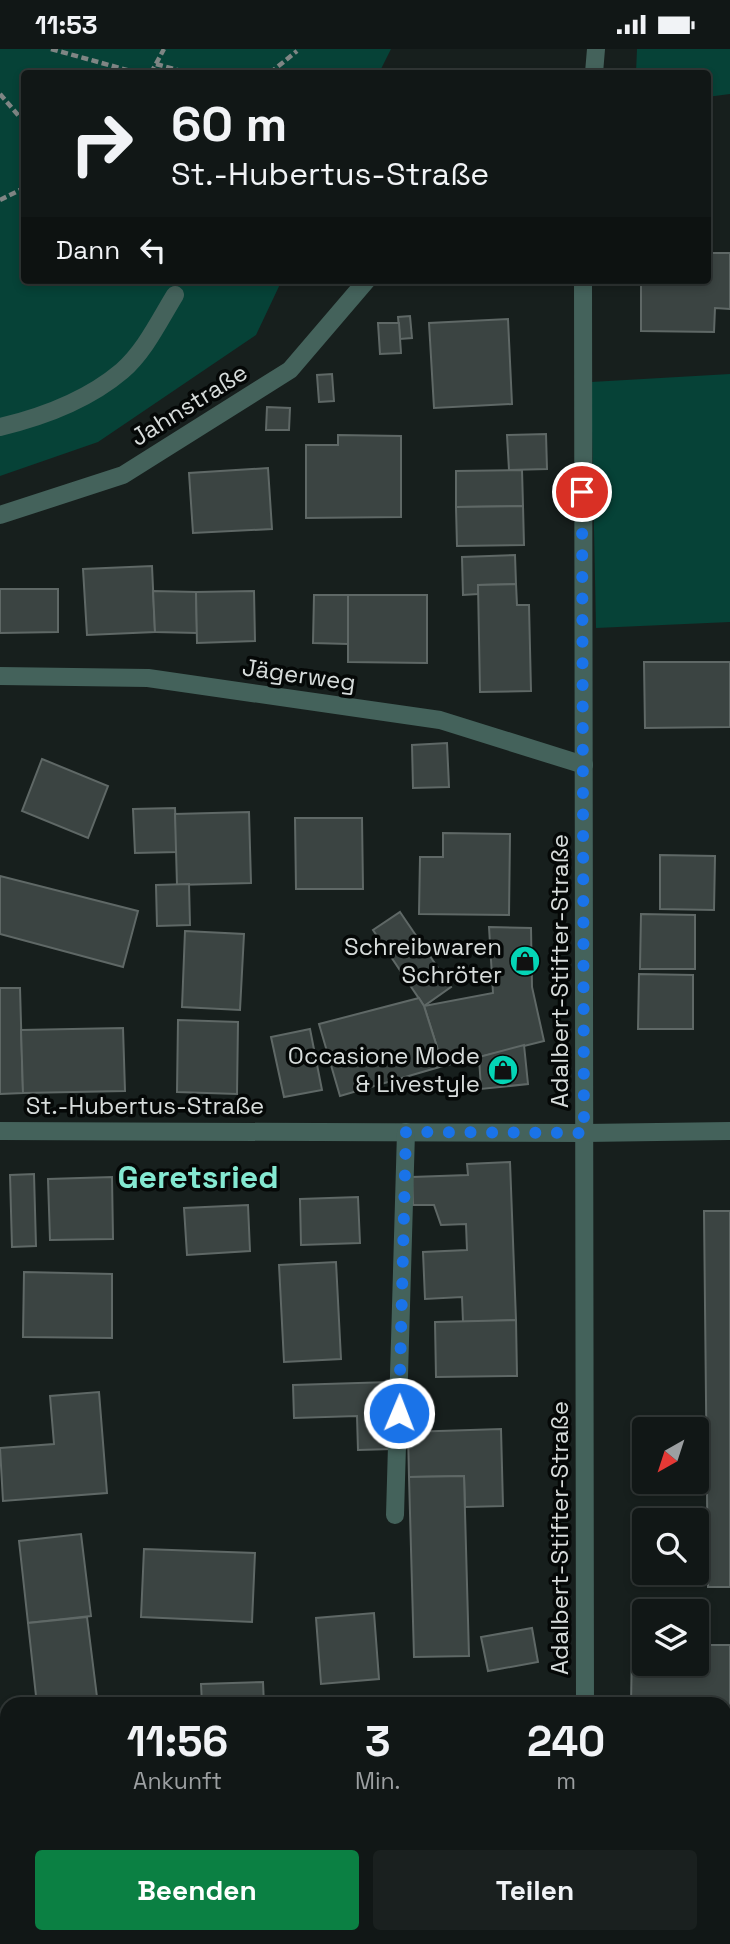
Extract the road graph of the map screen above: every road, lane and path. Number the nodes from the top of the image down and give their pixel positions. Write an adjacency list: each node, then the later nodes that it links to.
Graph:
1 (51, 49): 6 (path)
2 (164, 49): 5 (path)
3 (596, 49): 10 (street)
4 (297, 51): 9 (path)
5 (156, 64): 7 (path); 8 (path)
6 (127, 70)
7 (152, 70)
8 (177, 70)
9 (274, 70)
10 (594, 70)
11 (0, 94): 12 (path)
12 (21, 118)
13 (21, 190): 14 (path)
14 (0, 200)
15 (364, 284): 19 (street, Jahnstraße)
16 (583, 284): 21 (street, Adalbert-Stifter-Straße)
17 (175, 295): 18 (street)
18 (0, 427)
19 (0, 515)
20 (0, 676): 21 (street, Jägerweg)
21 (584, 765): 25 (street, Adalbert-Stifter-Straße)
22 (0, 1131): 24 (street, St.-Hubertus-Straße)
23 (730, 1131): 25 (street, St.-Hubertus-Straße)
24 (406, 1132): 25 (street, St.-Hubertus-Straße); 26 (street)
25 (584, 1133): 27 (street, Adalbert-Stifter-Straße)
26 (395, 1515)
27 (584, 1697)

